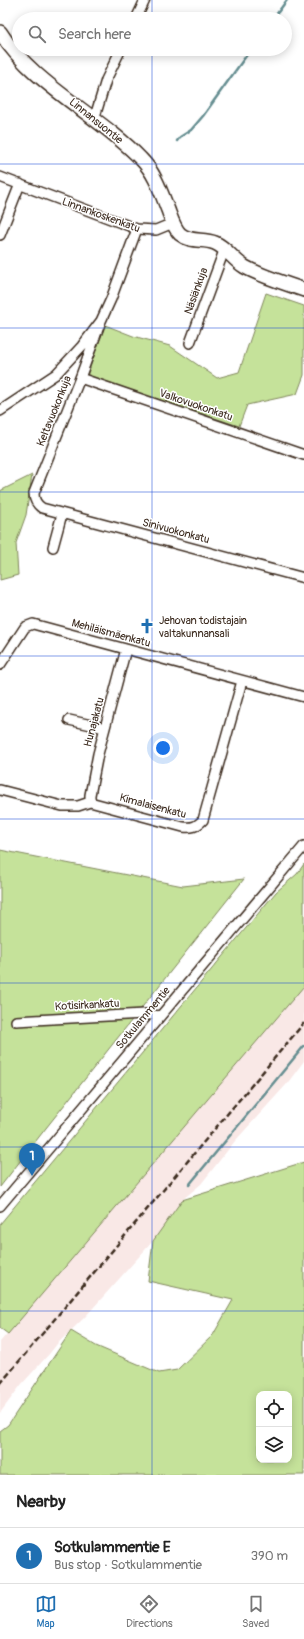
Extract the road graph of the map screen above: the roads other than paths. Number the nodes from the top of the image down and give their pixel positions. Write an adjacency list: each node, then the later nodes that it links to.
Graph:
1 (145, 0): 2 (street)
2 (139, 12)
3 (0, 32): 4 (street, Linnansuontie)
4 (12, 49)
5 (18, 56): 7 (street, Linnansuontie)
6 (118, 56): 7 (street)
7 (94, 120): 10 (street, Linnansuontie)
8 (0, 177): 9 (street, Linnankoskenkatu)
9 (20, 184): 11 (street, Linnankoskenkatu); 12 (street)
10 (173, 223): 11 (street, Linnankoskenkatu); 13 (street)
11 (137, 229): 15 (street)
12 (0, 235)
13 (225, 248): 14 (street); 16 (street, Näsiänkuja)
14 (304, 290)
15 (101, 321): 17 (street, Keltavuokonkuja); 18 (street)
16 (190, 343)
17 (80, 378): 19 (street, Valkovuokonkatu); 20 (street, Keltavuokonkuja)
18 (0, 411)
19 (304, 455)
20 (42, 508): 21 (street, Sinivuokonkatu)
21 (62, 514): 22 (street); 23 (street, Sinivuokonkatu)
22 (53, 547)
23 (304, 578)
24 (126, 649): 25 (street, Mehiläismäenkatu); 26 (street, Mehiläismäenkatu); 29 (street, Hunajakatu)
25 (0, 665)
26 (242, 681): 27 (street, Mehiläismäenkatu); 31 (street, Kimalaisenkatu)
27 (304, 697)
28 (69, 720): 29 (street)
29 (105, 728): 31 (street, Hunajakatu)
30 (0, 790): 31 (street, Kimalaisenkatu)
31 (90, 802)
32 (304, 846): 33 (street, Sotkulammentie)
33 (160, 1016): 34 (street, Kotisirkankatu); 35 (street, Sotkulammentie)
34 (16, 1021)
35 (0, 1206)

